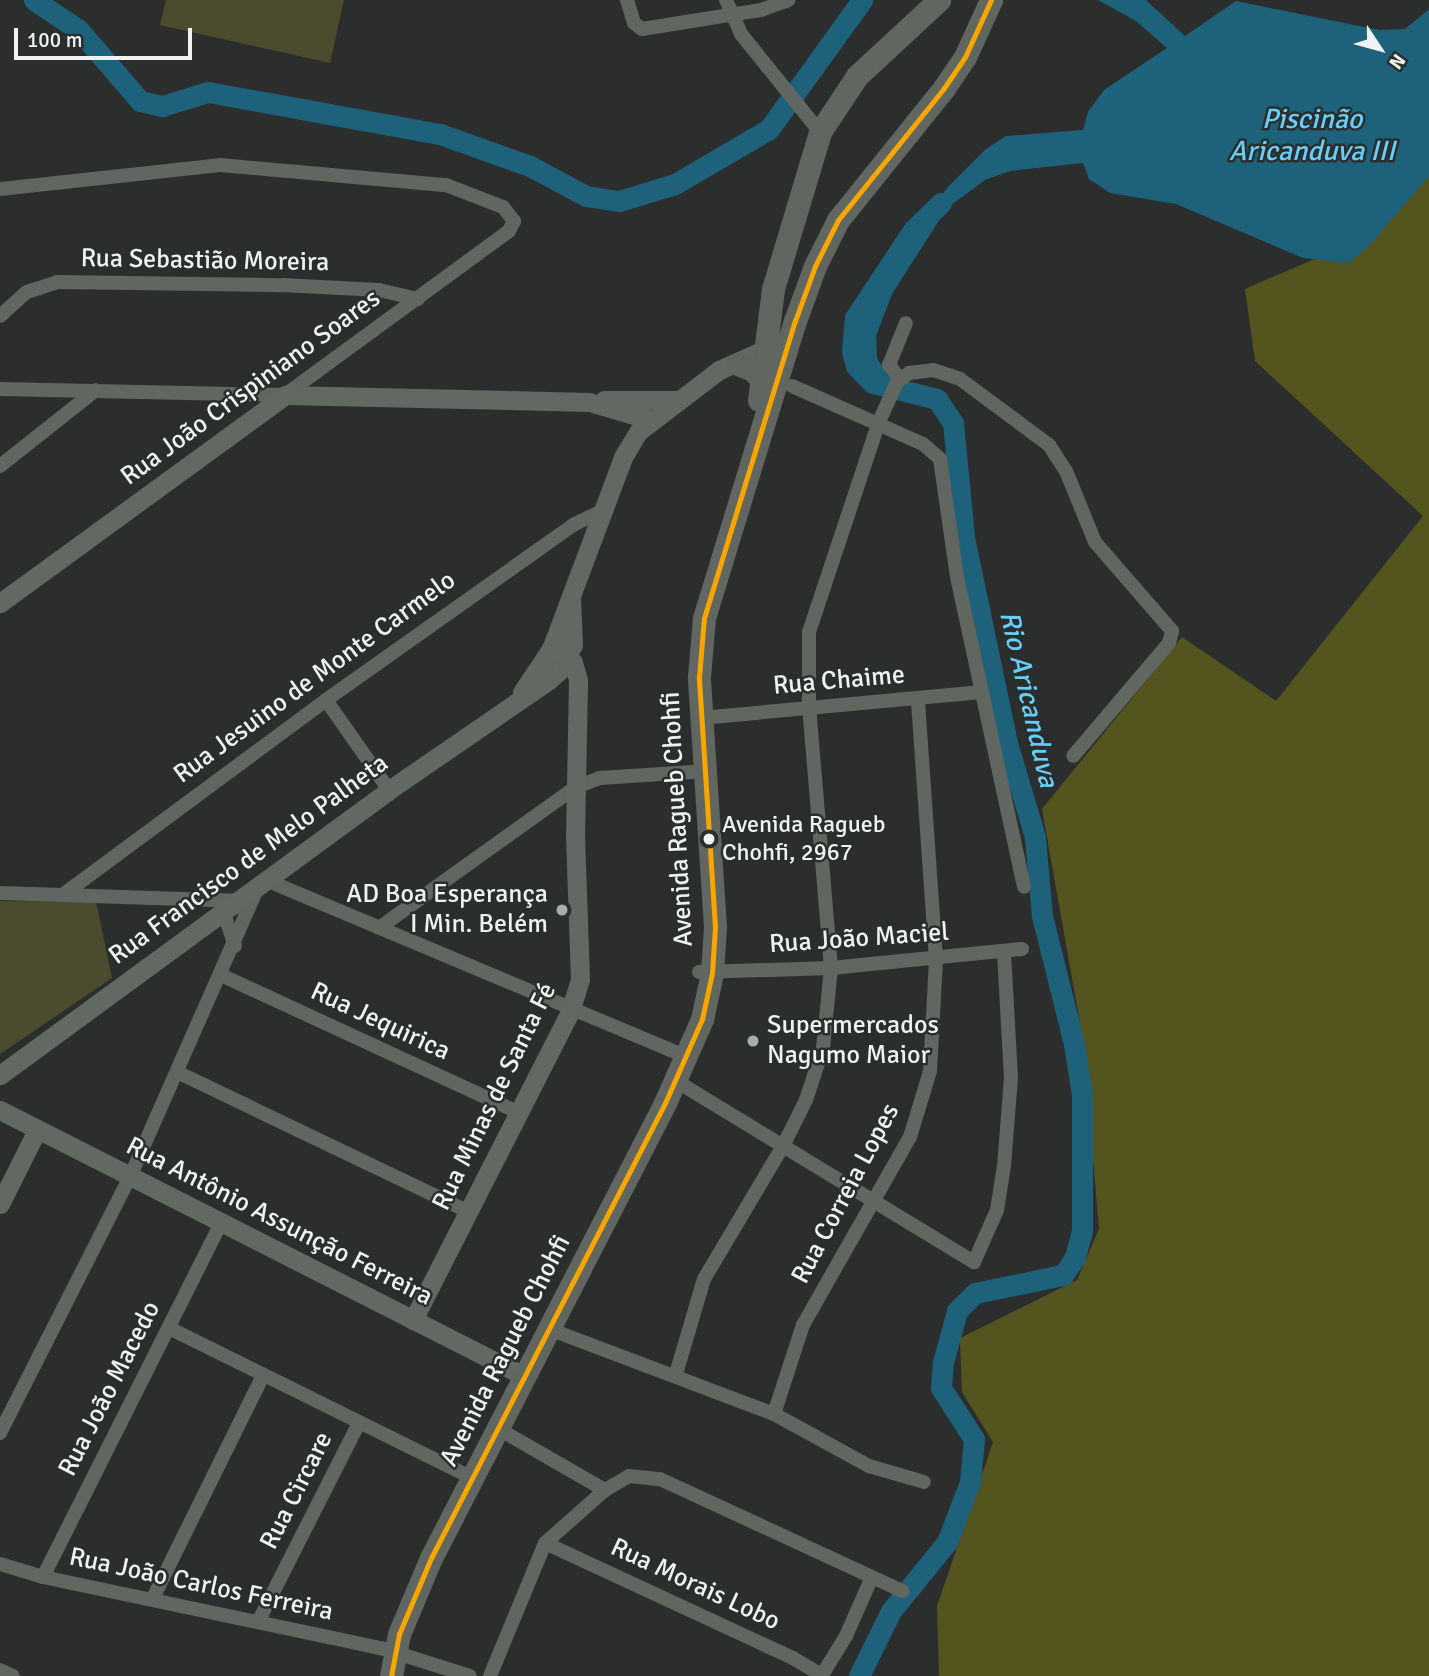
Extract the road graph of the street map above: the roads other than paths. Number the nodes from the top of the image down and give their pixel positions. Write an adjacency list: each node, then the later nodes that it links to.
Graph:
1 (627, 0): 5 (street)
2 (788, 0): 5 (street)
3 (939, 0): 6 (main road, Avenida Ragueb Chohfi)
4 (991, 0): 11 (main road, Avenida Ragueb Chohfi)
5 (727, 7): 6 (street)
6 (820, 132): 11 (main road, Avenida Ragueb Chohfi)
7 (0, 189): 8 (street, Rua João Crispiniano Soares)
8 (418, 299): 9 (street, Rua Sebastião Moreira); 18 (street, Rua João Crispiniano Soares)
9 (0, 316)
10 (906, 323): 14 (street)
11 (780, 334): 12 (street, Rua Francisco de Melo Palheta); 13 (main road, Avenida Ragueb Chohfi); 34 (main road, Avenida Ragueb Chohfi)
12 (729, 367): 13 (main road); 19 (street, Rua Francisco de Melo Palheta)
13 (763, 382): 36 (main road, Avenida Ragueb Chohfi)
14 (898, 382): 22 (street); 35 (street)
15 (792, 386): 22 (street)
16 (0, 389): 17 (street)
17 (96, 390): 18 (street); 23 (street)
18 (285, 395): 20 (street); 26 (street, Rua João Crispiniano Soares)
19 (678, 400): 20 (street); 21 (street, Rua Francisco de Melo Palheta)
20 (589, 402): 21 (street)
21 (651, 420): 24 (street, Rua Francisco de Melo Palheta)
22 (878, 424): 29 (street); 33 (street)
23 (0, 466)
24 (602, 511): 25 (street, Rua Francisco de Melo Palheta); 31 (street, Rua Jesuino de Monte Carmelo)
25 (571, 597): 27 (street, Rua Francisco de Melo Palheta); 28 (street, Rua Francisco de Melo Palheta)
26 (0, 603)
27 (551, 649): 28 (street); 32 (street, Rua Francisco de Melo Palheta)
28 (569, 658): 32 (street, Rua Francisco de Melo Palheta); 37 (street, Rua Minas de Santa Fé)
29 (982, 692): 30 (street, Rua Chaime); 40 (street)
30 (918, 699): 33 (street, Rua Chaime); 48 (street, Rua Correia Lopes)
31 (326, 700): 38 (street); 42 (street, Rua Jesuino de Monte Carmelo)
32 (514, 701): 38 (street, Rua Francisco de Melo Palheta)
33 (809, 708): 34 (street, Rua Chaime); 49 (street)
34 (701, 718): 50 (main road, Avenida Ragueb Chohfi)
35 (1073, 756)
36 (691, 772): 37 (street); 50 (main road, Avenida Ragueb Chohfi)
37 (576, 787): 44 (street); 52 (street, Rua Minas de Santa Fé)
38 (389, 790): 39 (street, Rua Francisco de Melo Palheta)
39 (263, 882): 43 (street, Rua Francisco de Melo Palheta); 44 (street); 45 (street)
40 (1024, 887)
41 (0, 893): 42 (street)
42 (64, 894): 43 (street)
43 (230, 906): 45 (street); 54 (street, Rua Francisco de Melo Palheta)
44 (379, 928): 52 (street)
45 (235, 947): 51 (street)
46 (1022, 949): 47 (street, Rua João Maciel)
47 (1004, 951): 48 (street, Rua João Maciel); 62 (street)
48 (936, 960): 49 (street, Rua João Maciel); 62 (street, Rua Correia Lopes)
49 (831, 968): 50 (street, Rua João Maciel); 60 (street)
50 (706, 973): 53 (main road, Avenida Ragueb Chohfi); 56 (main road, Avenida Ragueb Chohfi)
51 (221, 975): 55 (street); 58 (street, Rua Jequirica)
52 (570, 1012): 53 (street); 58 (street, Rua Minas de Santa Fé)
53 (675, 1052): 69 (main road, Avenida Ragueb Chohfi)
54 (5, 1068)
55 (177, 1072): 61 (street); 64 (street)
56 (676, 1081): 60 (street); 68 (main road, Avenida Ragueb Chohfi)
57 (3, 1110): 59 (street, Rua Antônio Assunção Ferreira)
58 (519, 1113): 64 (street, Rua Minas de Santa Fé)
59 (37, 1130): 61 (street, Rua Antônio Assunção Ferreira); 63 (street)
60 (783, 1146): 62 (street); 70 (street)
61 (130, 1177): 65 (street, Rua Antônio Assunção Ferreira); 75 (street)
62 (874, 1202): 72 (street, Rua Correia Lopes)
63 (0, 1204)
64 (469, 1212): 66 (street, Rua Minas de Santa Fé)
65 (221, 1223): 66 (street, Rua Antônio Assunção Ferreira); 67 (street, Rua João Macedo)
66 (413, 1320): 69 (street, Rua Antônio Assunção Ferreira)
67 (169, 1328): 71 (street); 81 (street, Rua João Macedo)
68 (549, 1329): 69 (main road, Avenida Ragueb Chohfi); 70 (street)
69 (518, 1373): 74 (main road, Avenida Ragueb Chohfi); 76 (main road, Avenida Ragueb Chohfi)
70 (676, 1374): 72 (street)
71 (263, 1375): 73 (street); 84 (street)
72 (774, 1414): 77 (street)
73 (359, 1423): 76 (street); 85 (street, Rua Circare)
74 (497, 1428): 78 (street); 86 (main road, Avenida Ragueb Chohfi)
75 (0, 1433)
76 (461, 1472): 86 (main road, Avenida Ragueb Chohfi)
77 (924, 1482)
78 (605, 1490): 79 (street); 82 (street)
79 (545, 1543): 87 (street, Rua Morais Lobo); 93 (street)
80 (0, 1564): 81 (street, Rua João Carlos Ferreira)
81 (43, 1577): 84 (street, Rua João Carlos Ferreira)
82 (872, 1577): 83 (street); 95 (street)
83 (902, 1591)
84 (153, 1598): 85 (street, Rua João Carlos Ferreira)
85 (259, 1620): 86 (street, Rua João Carlos Ferreira)
86 (387, 1650): 90 (main road, Avenida Ragueb Chohfi); 91 (main road, Avenida Ragueb Chohfi); 92 (street, Rua João Carlos Ferreira)
87 (793, 1658): 94 (street); 95 (street, Rua Morais Lobo)
88 (0, 1670): 89 (street)
89 (13, 1676)
90 (377, 1676)
91 (391, 1676)
92 (470, 1676)
93 (490, 1676)
94 (793, 1676)
95 (823, 1676)

